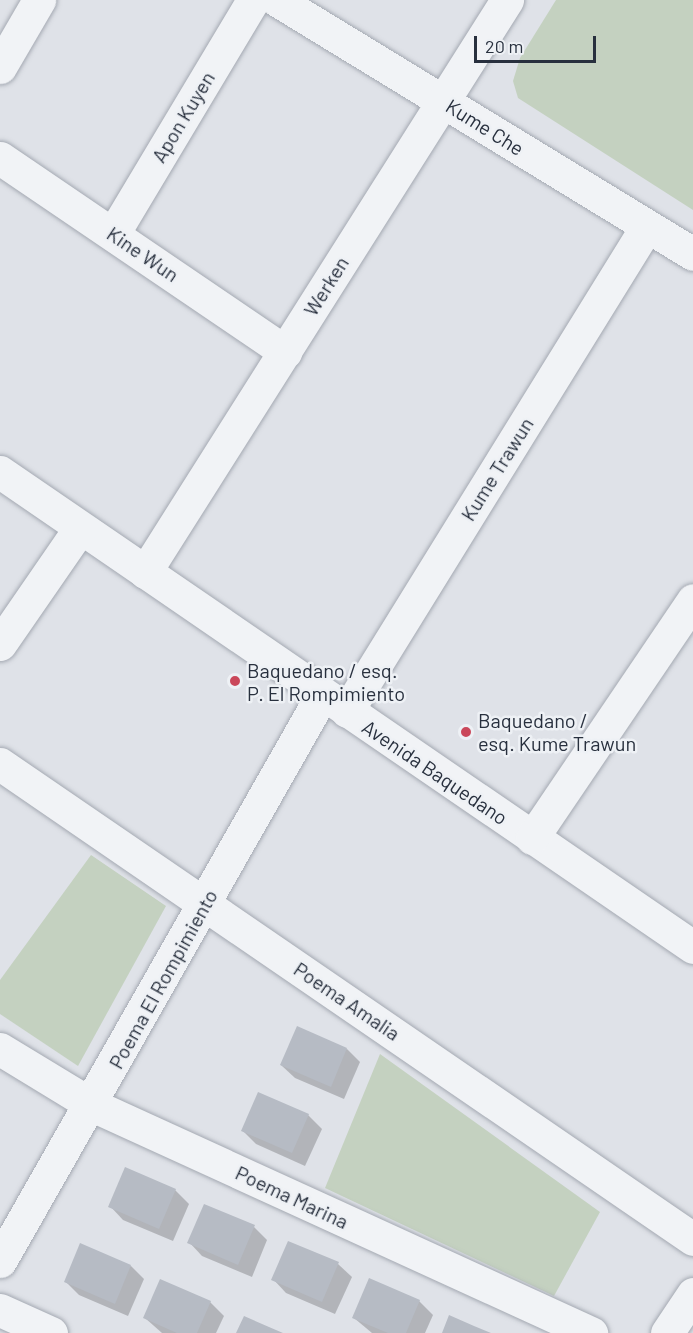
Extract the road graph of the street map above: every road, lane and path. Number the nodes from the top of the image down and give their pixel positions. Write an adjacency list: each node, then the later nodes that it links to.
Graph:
1 (39, 0): 5 (street)
2 (253, 0): 9 (street, Apon Kuyen)
3 (277, 0): 6 (street, Kume Che)
4 (507, 0): 6 (street, Werken)
5 (0, 67)
6 (444, 101): 8 (street, Kume Che); 11 (street, Werken)
7 (0, 158): 9 (street, Kine Wun)
8 (647, 226): 10 (street, Kume Che); 17 (street, Kume Trawun)
9 (113, 234): 11 (street, Kine Wun)
10 (693, 254)
11 (285, 352): 14 (street, Werken)
12 (0, 472): 13 (street, Avenida Baquedano)
13 (80, 528): 14 (street, Avenida Baquedano); 16 (street)
14 (145, 572): 17 (street, Avenida Baquedano)
15 (688, 620): 19 (street)
16 (0, 644)
17 (334, 703): 19 (street, Avenida Baquedano); 20 (street, Poema El Rompimiento)
18 (0, 764): 20 (street, Poema Amalia)
19 (532, 838): 21 (street, Avenida Baquedano)
20 (205, 904): 23 (street, Poema El Rompimiento); 24 (street, Poema Amalia)
21 (693, 947)
22 (0, 1049): 23 (street, Poema Marina)
23 (92, 1105): 25 (street, Poema El Rompimiento); 29 (street, Poema Marina)
24 (693, 1239)
25 (0, 1261)
26 (693, 1294): 30 (street)
27 (0, 1310): 28 (street)
28 (51, 1333)
29 (591, 1333)
30 (667, 1333)

